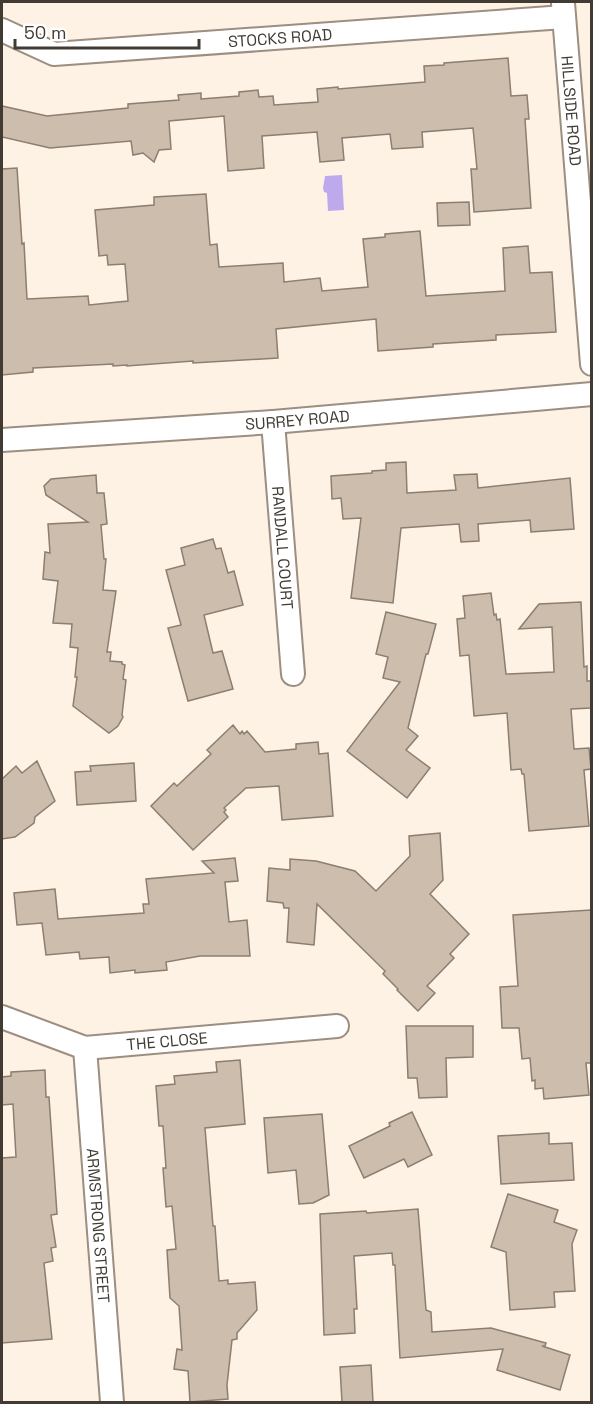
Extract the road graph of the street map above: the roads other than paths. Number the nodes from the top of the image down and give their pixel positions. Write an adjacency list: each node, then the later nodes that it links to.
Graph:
1 (563, 9): 2 (street, STOCKS ROAD); 3 (street, HILLSIDE ROAD)
2 (2, 30)
3 (591, 364)
4 (591, 394): 5 (street, SURREY ROAD)
5 (273, 422): 6 (street, SURREY ROAD); 7 (street, RANDALL COURT)
6 (2, 440)
7 (293, 674)
8 (2, 1017): 10 (street, THE CLOSE)
9 (337, 1026): 10 (street, THE CLOSE)
10 (86, 1048): 11 (street, ARMSTRONG STREET)
11 (112, 1402)

